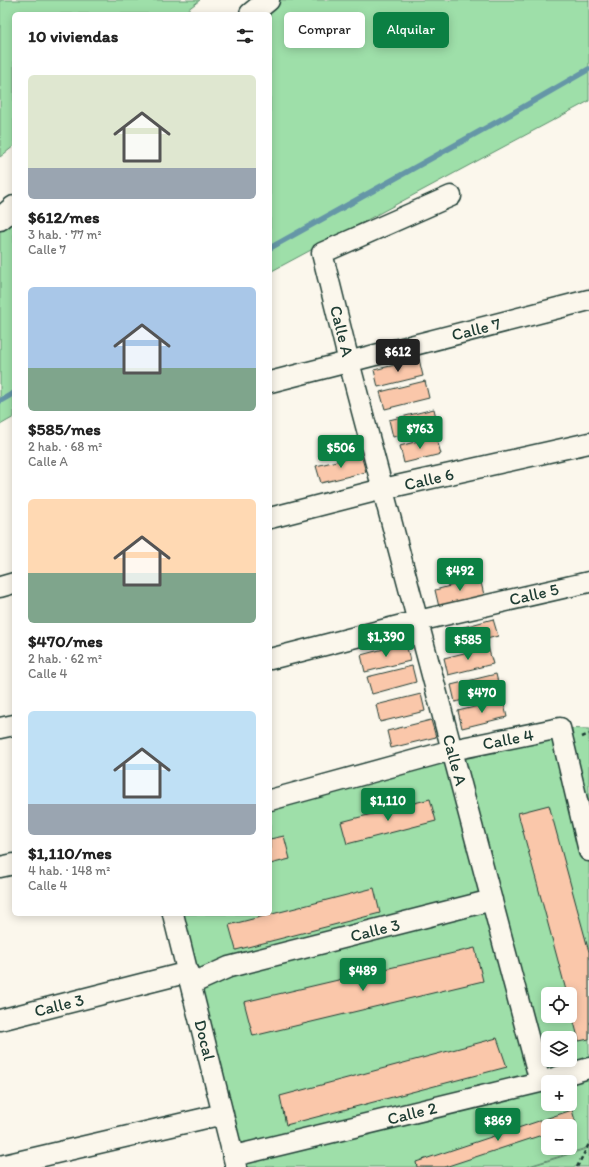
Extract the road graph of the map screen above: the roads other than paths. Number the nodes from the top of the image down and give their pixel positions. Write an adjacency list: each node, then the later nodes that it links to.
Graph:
1 (268, 0): 2 (street)
2 (253, 12)
3 (451, 196): 7 (street, Calle A)
4 (12, 209): 5 (street)
5 (0, 219)
6 (589, 300): 7 (street, Calle 7)
7 (349, 362): 8 (street, Calle 7); 10 (street, Calle A)
8 (272, 381)
9 (589, 443): 10 (street, Calle 6)
10 (383, 489): 11 (street, Calle 6); 15 (street, Calle A)
11 (272, 517)
12 (589, 582): 15 (street, Calle 5)
13 (12, 584): 14 (street)
14 (0, 587)
15 (418, 621): 16 (street, Calle 5); 19 (street, Calle A)
16 (272, 658)
17 (12, 725): 18 (street)
18 (0, 728)
19 (452, 750): 20 (street, Calle 4); 21 (street, Calle 4); 24 (street, Calle A)
20 (272, 799)
21 (589, 851)
22 (12, 864): 23 (street)
23 (0, 867)
24 (492, 900): 26 (street, Calle 3); 29 (street, Calle A)
25 (174, 916): 26 (street, Docal)
26 (190, 978): 27 (street, Calle 3); 30 (street, Docal)
27 (0, 1020)
28 (589, 1068): 29 (street, Calle 2)
29 (540, 1082): 31 (street, Calle 2)
30 (223, 1114): 31 (street, Docal); 32 (street)
31 (235, 1162)
32 (0, 1166)

